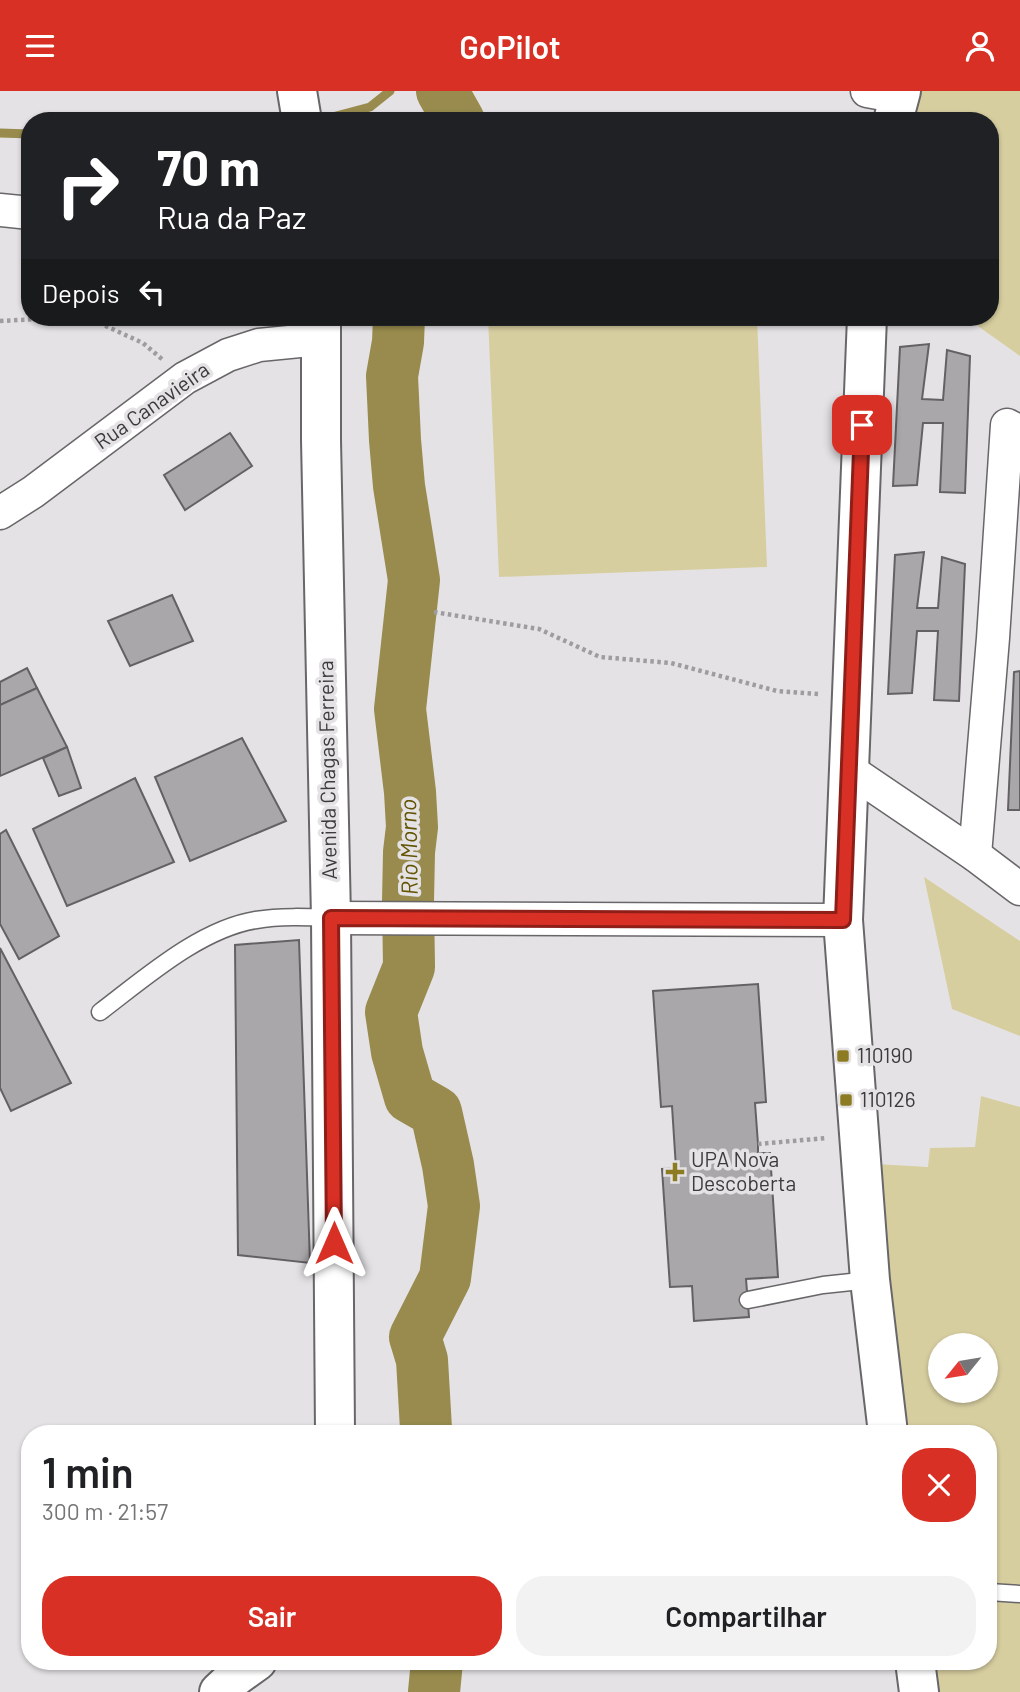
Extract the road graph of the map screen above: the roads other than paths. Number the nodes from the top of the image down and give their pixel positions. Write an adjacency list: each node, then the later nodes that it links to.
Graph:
1 (297, 91): 2 (street)
2 (300, 112)
3 (0, 210): 4 (street)
4 (21, 212)
5 (867, 326): 10 (street)
6 (321, 328): 8 (street, Rua Canavieira); 13 (street, Avenida Chagas Ferreira)
7 (1020, 432): 9 (street)
8 (0, 513)
9 (1007, 638): 11 (street)
10 (848, 769): 11 (street); 14 (street)
11 (975, 855): 12 (street)
12 (1020, 889)
13 (344, 918): 14 (street); 15 (lane); 18 (street, Avenida Chagas Ferreira)
14 (843, 920): 16 (street)
15 (100, 1012)
16 (870, 1280): 17 (lane); 19 (street)
17 (748, 1300)
18 (335, 1425)
19 (887, 1425)
20 (997, 1593): 21 (lane)
21 (1020, 1594)
22 (244, 1670): 24 (street)
23 (916, 1670): 25 (street)
24 (219, 1692)
25 (919, 1692)

